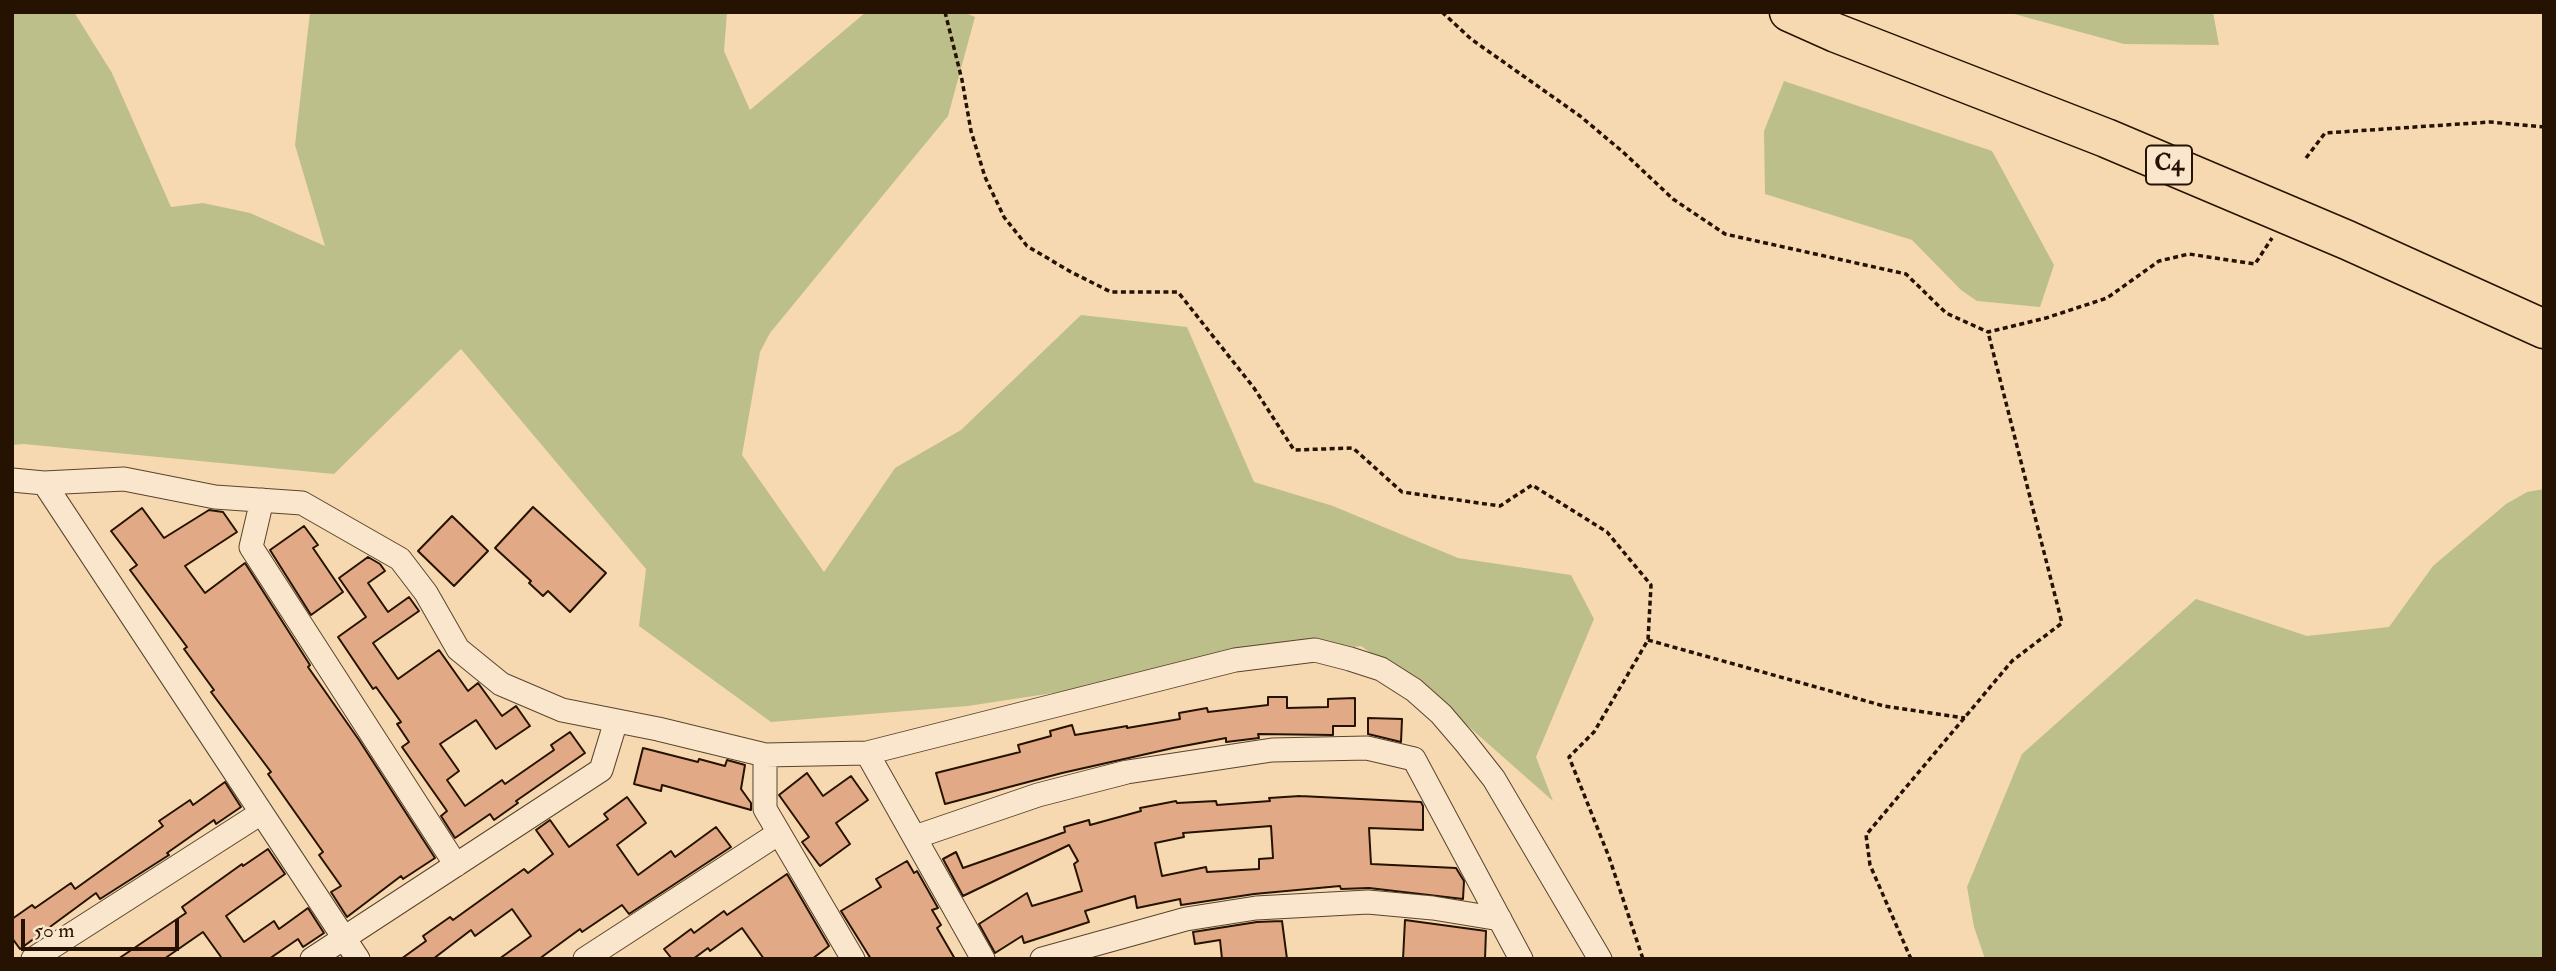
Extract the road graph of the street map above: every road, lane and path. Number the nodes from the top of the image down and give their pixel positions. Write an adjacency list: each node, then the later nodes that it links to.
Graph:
1 (945, 12): 12 (path)
2 (1442, 12): 8 (path)
3 (1789, 12): 7 (highway, C4)
4 (2544, 127): 5 (path)
5 (2306, 158)
6 (2274, 235): 8 (path)
7 (2544, 329)
8 (1988, 332): 13 (path)
9 (12, 480): 10 (street)
10 (44, 483): 11 (street); 17 (street)
11 (262, 500): 14 (street); 20 (street)
12 (1648, 640): 13 (path); 32 (path)
13 (1966, 718): 33 (path)
14 (615, 721): 16 (street); 20 (street)
15 (867, 754): 16 (street); 19 (street); 31 (street)
16 (765, 755): 18 (street)
17 (261, 813): 22 (street); 24 (street)
18 (779, 833): 23 (street); 27 (street)
19 (915, 837): 21 (street); 28 (street)
20 (456, 865): 22 (street)
21 (1500, 919): 29 (street); 30 (street)
22 (344, 938): 25 (street); 26 (street)
23 (848, 957)
24 (33, 959)
25 (312, 959)
26 (358, 959)
27 (585, 959)
28 (983, 959)
29 (1042, 959)
30 (1521, 959)
31 (1600, 959)
32 (1643, 959)
33 (1911, 959)

